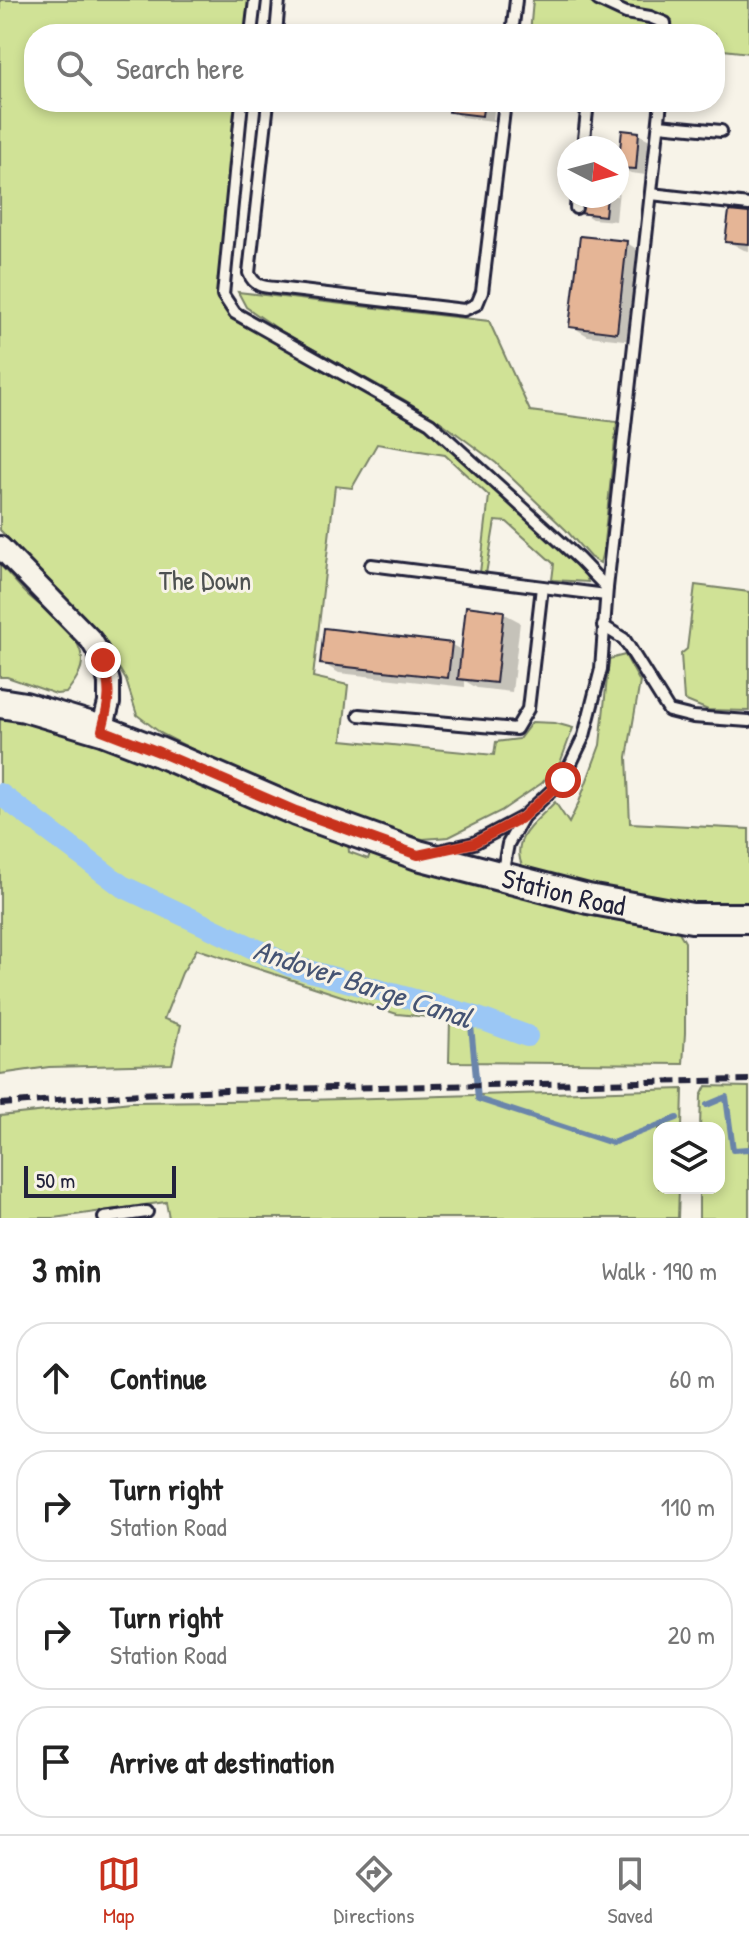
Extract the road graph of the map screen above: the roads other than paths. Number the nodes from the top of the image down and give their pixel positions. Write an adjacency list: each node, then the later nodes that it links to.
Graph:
1 (255, 0): 5 (lane)
2 (279, 0): 6 (lane)
3 (516, 0): 7 (lane)
4 (598, 0): 8 (lane)
5 (252, 24)
6 (277, 24)
7 (513, 24)
8 (665, 24)
9 (241, 112): 22 (lane)
10 (267, 112): 11 (lane)
11 (504, 112)
12 (587, 112): 16 (lane)
13 (660, 112): 14 (lane)
14 (659, 125): 15 (lane); 17 (lane)
15 (721, 131)
16 (584, 136)
17 (651, 194): 18 (lane); 22 (lane)
18 (749, 205)
19 (0, 547): 27 (street)
20 (371, 565): 21 (lane)
21 (542, 587): 22 (lane); 25 (lane)
22 (606, 592): 23 (lane)
23 (603, 626): 26 (lane); 28 (lane)
24 (0, 703): 27 (street, Station Road)
25 (359, 715)
26 (749, 721)
27 (102, 730): 29 (street, Station Road)
28 (523, 817): 29 (lane); 30 (lane)
29 (418, 855): 30 (street, Station Road)
30 (502, 876): 31 (street, Station Road)
31 (749, 918)
32 (147, 1212): 33 (lane)
33 (104, 1218)

